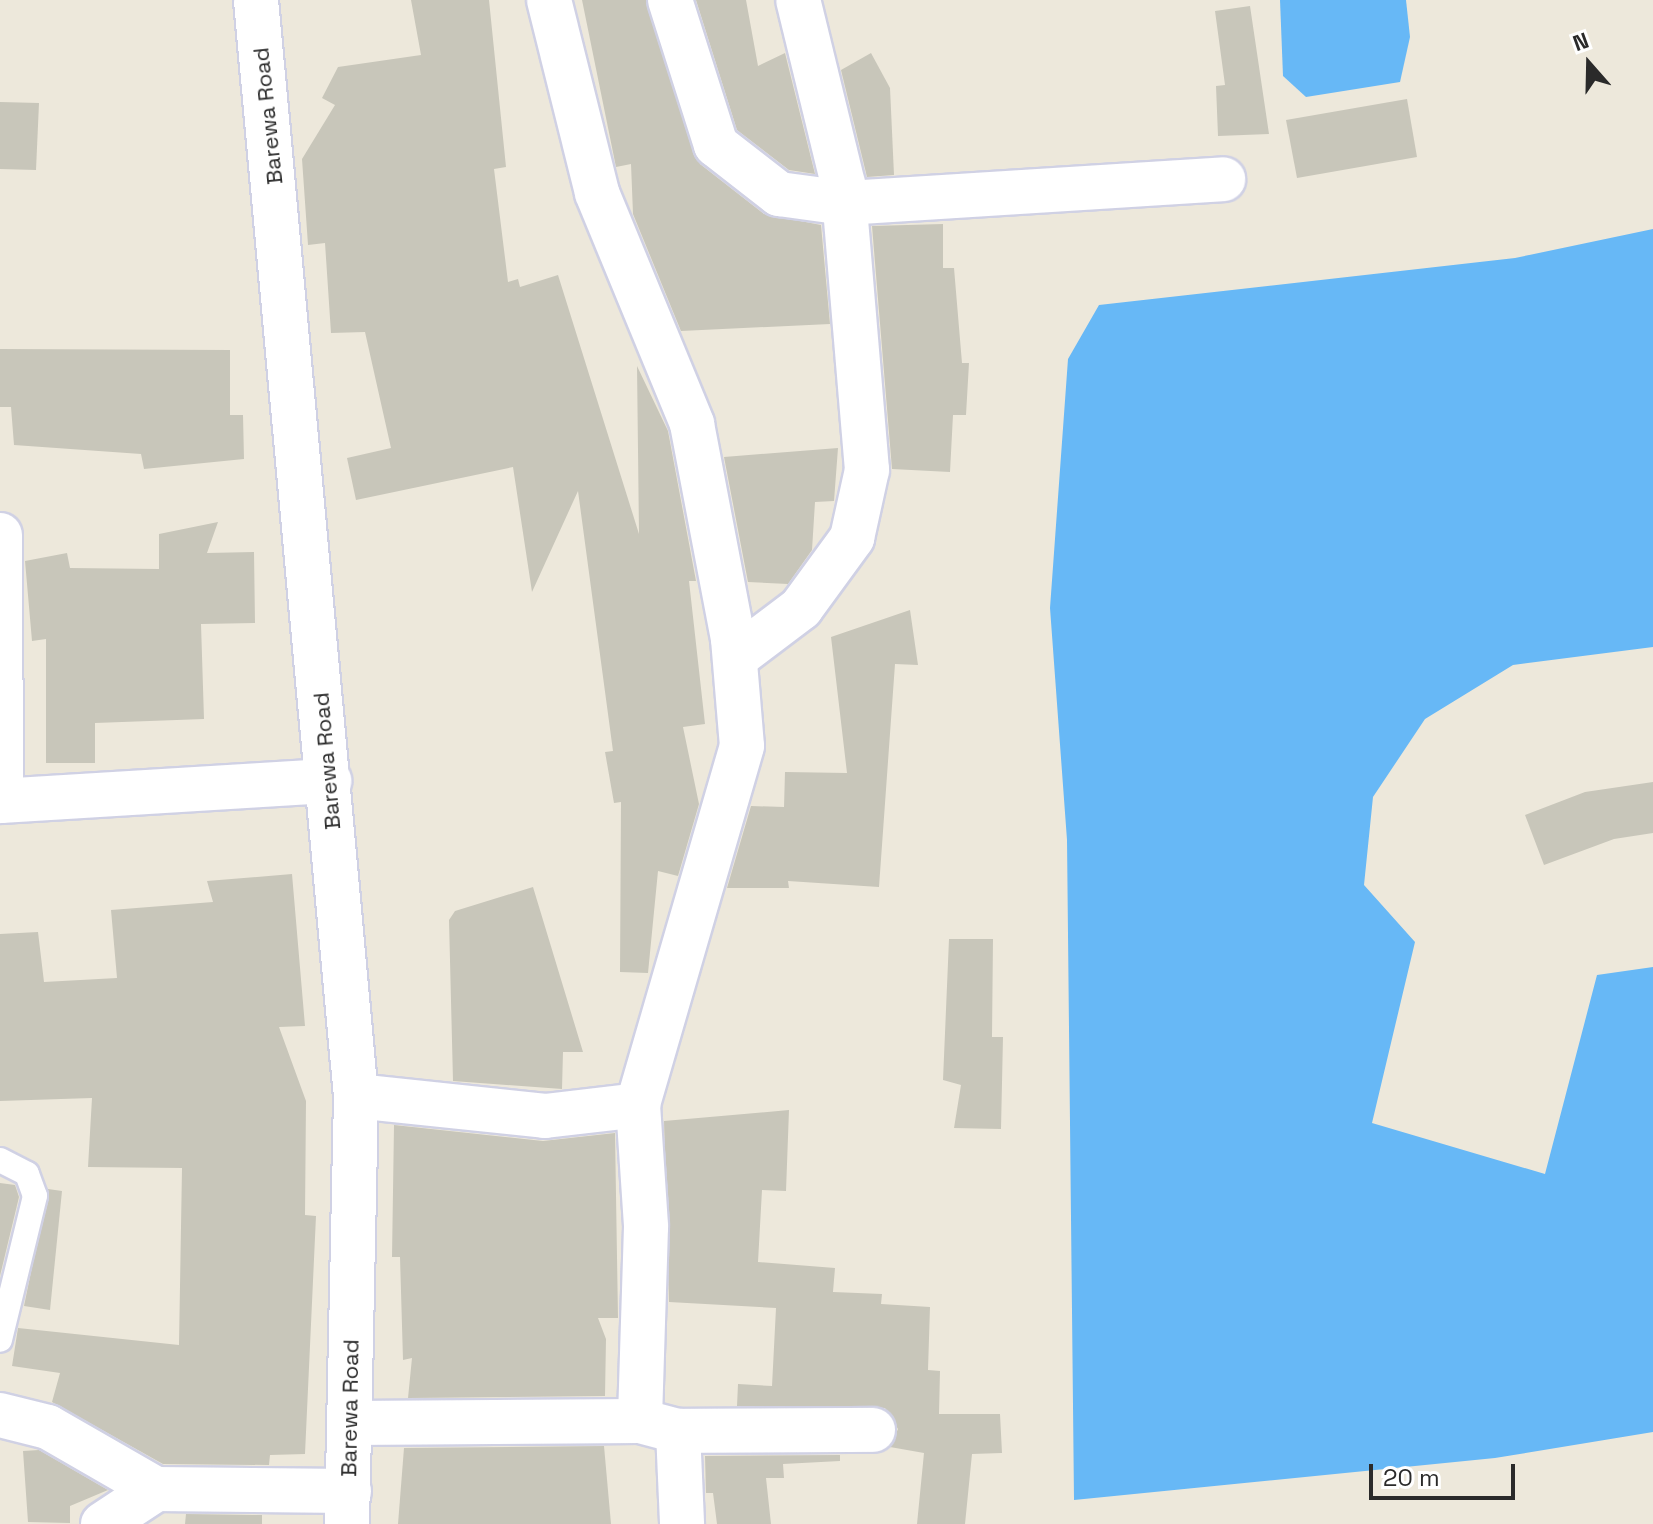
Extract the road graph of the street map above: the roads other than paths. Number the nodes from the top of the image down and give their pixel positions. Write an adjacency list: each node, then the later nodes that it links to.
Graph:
1 (256, 0): 9 (street, Barewa Road)
2 (549, 0): 8 (street)
3 (670, 0): 6 (street)
4 (798, 0): 6 (street)
5 (1223, 179): 6 (street)
6 (846, 203): 8 (street)
7 (0, 535): 10 (street)
8 (735, 658): 12 (street)
9 (329, 781): 10 (street); 11 (street, Barewa Road)
10 (0, 802)
11 (356, 1096): 12 (street); 16 (street, Barewa Road)
12 (638, 1105): 17 (street)
13 (0, 1160): 14 (lane)
14 (0, 1340)
15 (0, 1415): 19 (street)
16 (349, 1423): 17 (street); 20 (street, Barewa Road)
17 (659, 1426): 18 (street); 22 (street)
18 (873, 1430)
19 (156, 1489): 20 (street); 21 (street)
20 (348, 1507)
21 (103, 1524)
22 (682, 1524)

